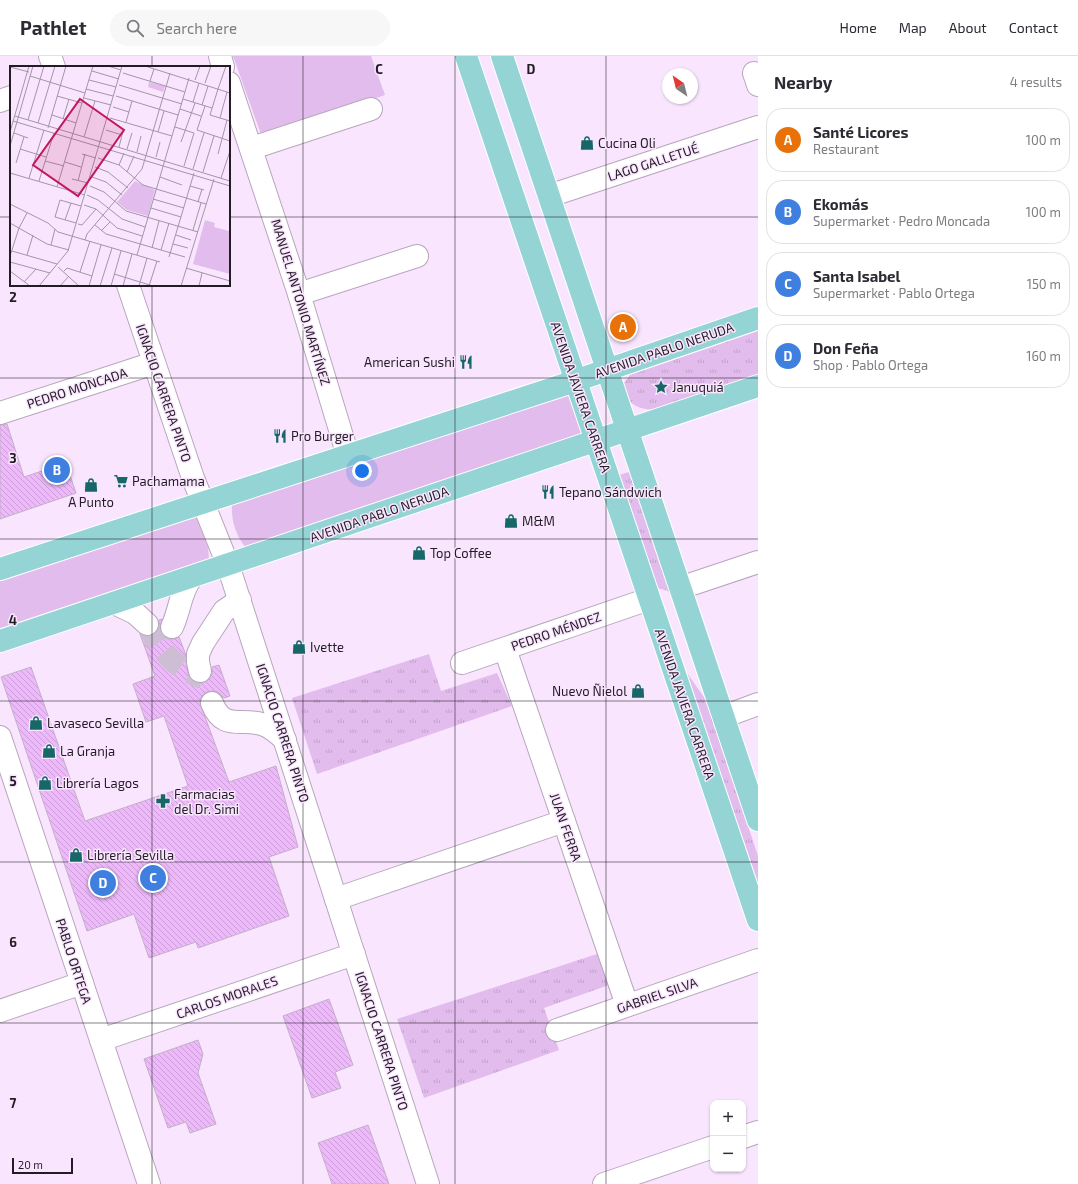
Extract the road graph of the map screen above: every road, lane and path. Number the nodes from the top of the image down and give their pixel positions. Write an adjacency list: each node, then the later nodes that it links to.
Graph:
1 (50, 56): 5 (street)
2 (220, 56): 6 (street)
3 (466, 56): 20 (main road, AVENIDA JAVIERA CARRERA)
4 (502, 56): 13 (main road)
5 (54, 66)
6 (224, 66)
7 (230, 86): 12 (street, MANUEL ANTONIO MARTÍNEZ)
8 (10, 97): 9 (street)
9 (0, 101)
10 (371, 109): 12 (street)
11 (758, 127): 13 (street, LAGO GALLETUÉ)
12 (252, 148): 16 (street, MANUEL ANTONIO MARTÍNEZ)
13 (549, 196): 19 (main road)
14 (417, 256): 16 (street)
15 (128, 286): 18 (street, IGNACIO CARRERA PINTO)
16 (299, 294): 25 (street, MANUEL ANTONIO MARTÍNEZ)
17 (758, 318): 19 (main road, AVENIDA PABLO NERUDA)
18 (154, 363): 22 (street, PEDRO MONCADA); 26 (street, IGNACIO CARRERA PINTO)
19 (607, 370): 20 (main road, AVENIDA PABLO NERUDA); 23 (main road)
20 (576, 380): 24 (main road, AVENIDA JAVIERA CARRERA); 25 (main road, AVENIDA PABLO NERUDA)
21 (758, 386): 23 (main road, AVENIDA PABLO NERUDA)
22 (0, 413)
23 (628, 431): 24 (main road, AVENIDA PABLO NERUDA); 31 (main road)
24 (596, 442): 28 (main road, AVENIDA PABLO NERUDA); 32 (main road, AVENIDA JAVIERA CARRERA)
25 (348, 456): 26 (main road, AVENIDA PABLO NERUDA)
26 (203, 504): 28 (street, IGNACIO CARRERA PINTO); 29 (main road, AVENIDA PABLO NERUDA)
27 (758, 562): 31 (street)
28 (228, 565): 30 (main road, AVENIDA PABLO NERUDA); 33 (street, IGNACIO CARRERA PINTO)
29 (0, 569)
30 (192, 577): 34 (main road, AVENIDA PABLO NERUDA); 36 (street)
31 (683, 597): 32 (main road); 43 (main road)
32 (649, 599): 38 (street, PEDRO MÉNDEZ); 49 (main road, AVENIDA JAVIERA CARRERA)
33 (240, 600): 40 (street); 45 (street, IGNACIO CARRERA PINTO)
34 (114, 603): 35 (street); 37 (main road, AVENIDA PABLO NERUDA)
35 (146, 624)
36 (172, 627)
37 (0, 641)
38 (505, 649): 39 (street, PEDRO MÉNDEZ); 47 (street, JUAN FERRA)
39 (462, 663)
40 (200, 671)
41 (212, 703): 45 (street)
42 (758, 704): 43 (street)
43 (723, 717): 46 (main road)
44 (0, 737): 52 (street, PABLO ORTEGA)
45 (285, 740): 48 (street, IGNACIO CARRERA PINTO)
46 (758, 820)
47 (564, 821): 48 (street); 53 (street, JUAN FERRA)
48 (336, 899): 50 (street, IGNACIO CARRERA PINTO)
49 (758, 920)
50 (354, 954): 56 (street, CARLOS MORALES); 61 (street, IGNACIO CARRERA PINTO)
51 (758, 960): 53 (street, GABRIEL SILVA)
52 (82, 984): 54 (street); 56 (street, PABLO ORTEGA)
53 (627, 1005): 55 (street, GABRIEL SILVA)
54 (0, 1011)
55 (557, 1030)
56 (101, 1040): 60 (street, PABLO ORTEGA)
57 (758, 1132): 58 (street)
58 (746, 1136)
59 (710, 1148): 62 (street)
60 (149, 1184)
61 (428, 1184)
62 (604, 1184)

